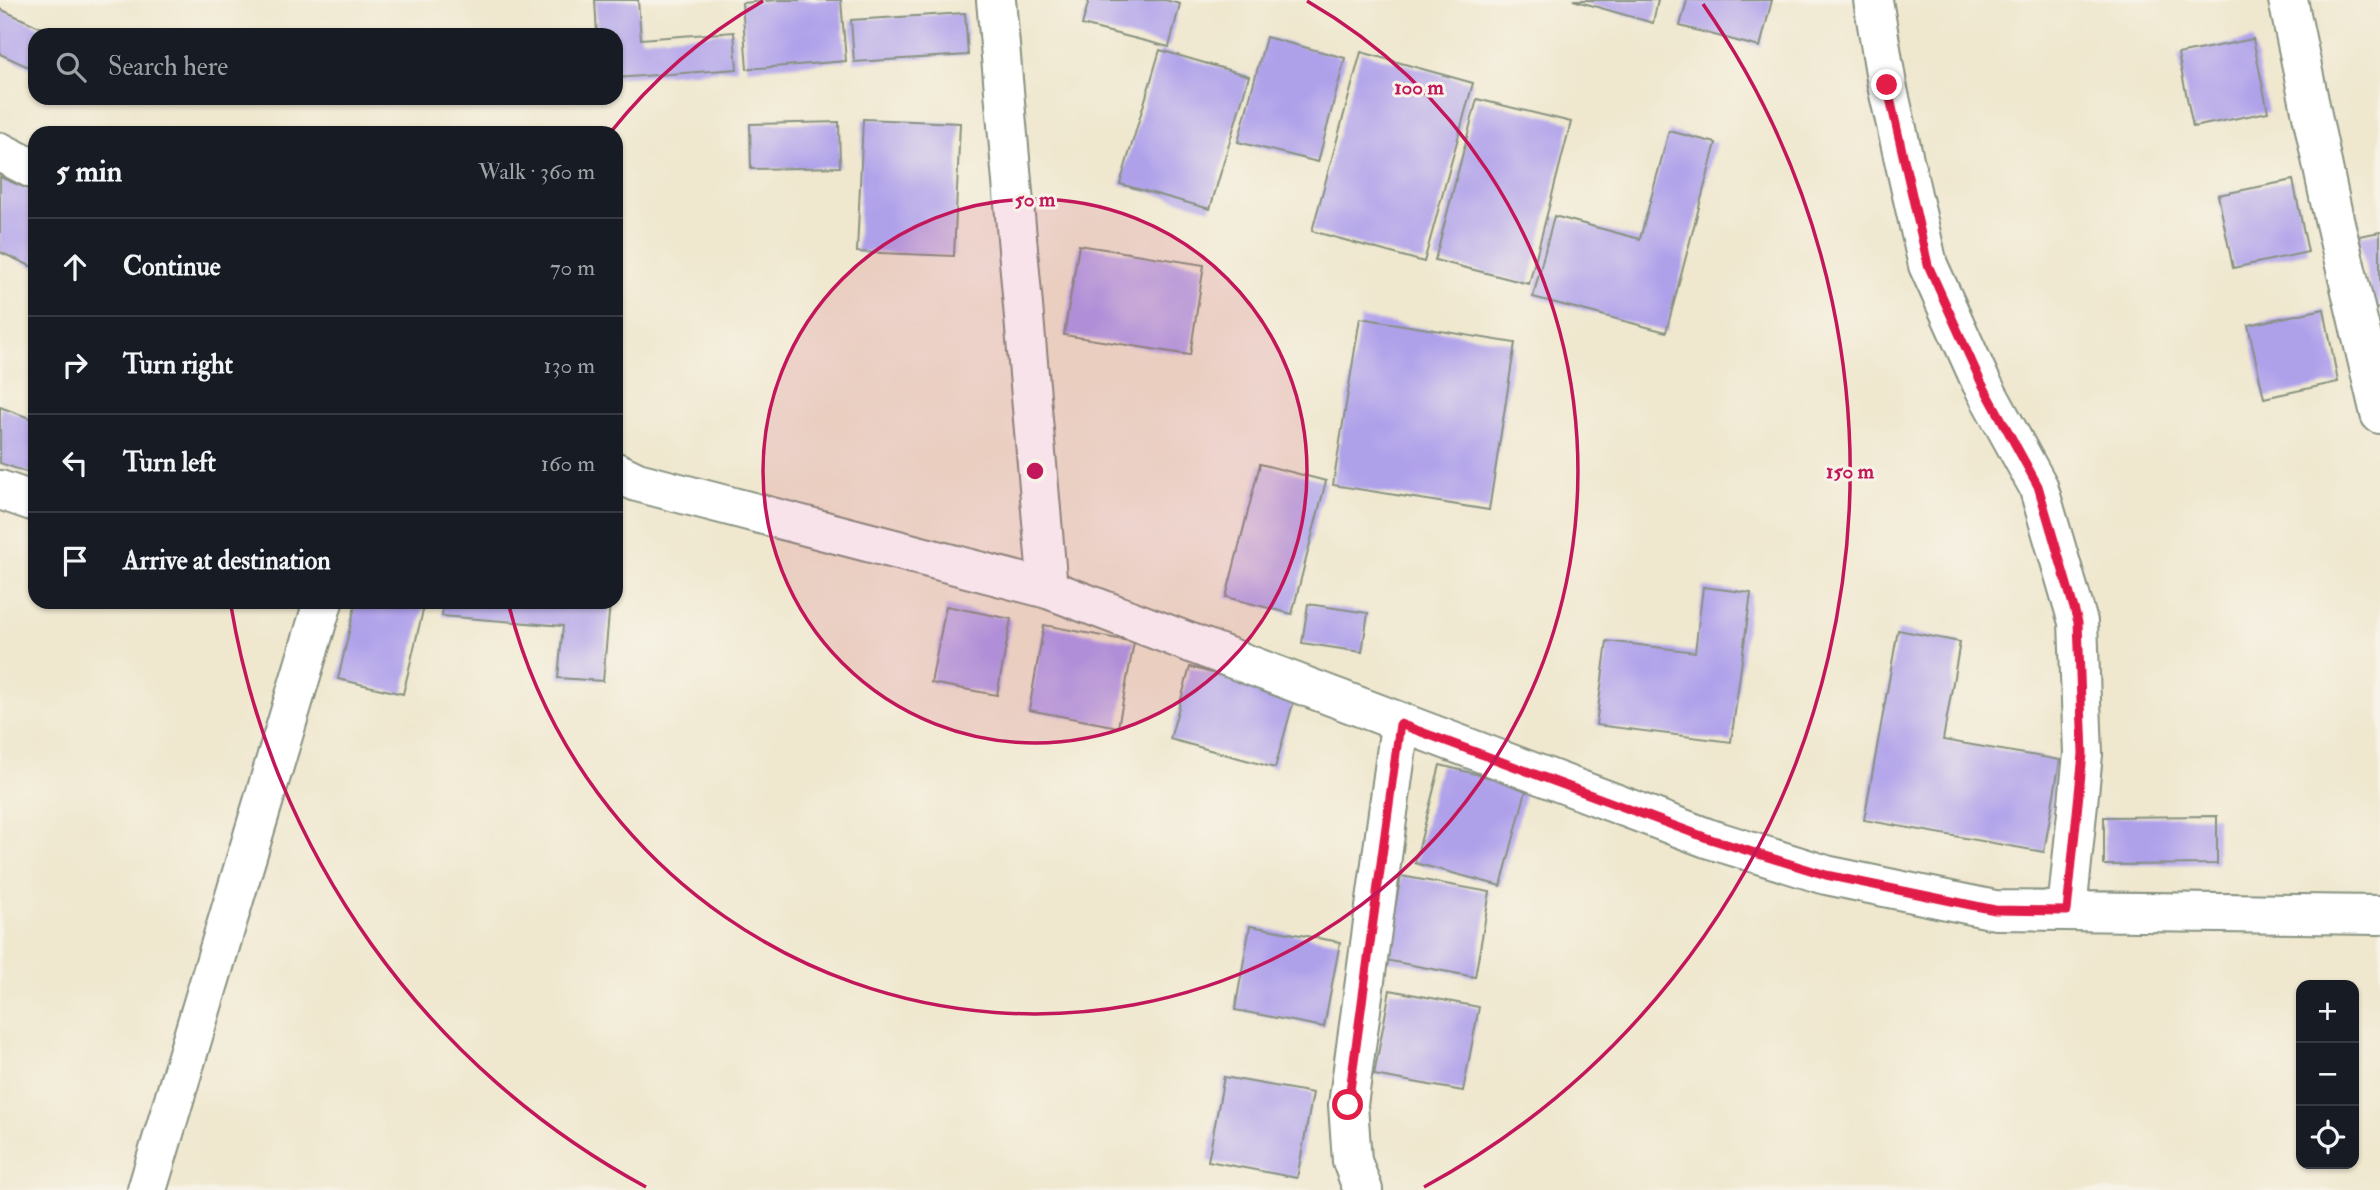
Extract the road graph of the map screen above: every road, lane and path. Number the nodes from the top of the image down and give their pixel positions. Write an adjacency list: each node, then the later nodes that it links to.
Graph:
1 (996, 0): 10 (street)
2 (1873, 0): 13 (street)
3 (2288, 0): 6 (street)
4 (0, 152): 5 (street)
5 (28, 166)
6 (2380, 414)
7 (623, 475): 10 (street)
8 (0, 490): 9 (street)
9 (28, 500)
10 (1048, 589): 12 (street)
11 (312, 609): 15 (street)
12 (1400, 724): 13 (street); 16 (street)
13 (2067, 911): 14 (street)
14 (2380, 915)
15 (147, 1190)
16 (1363, 1190)

